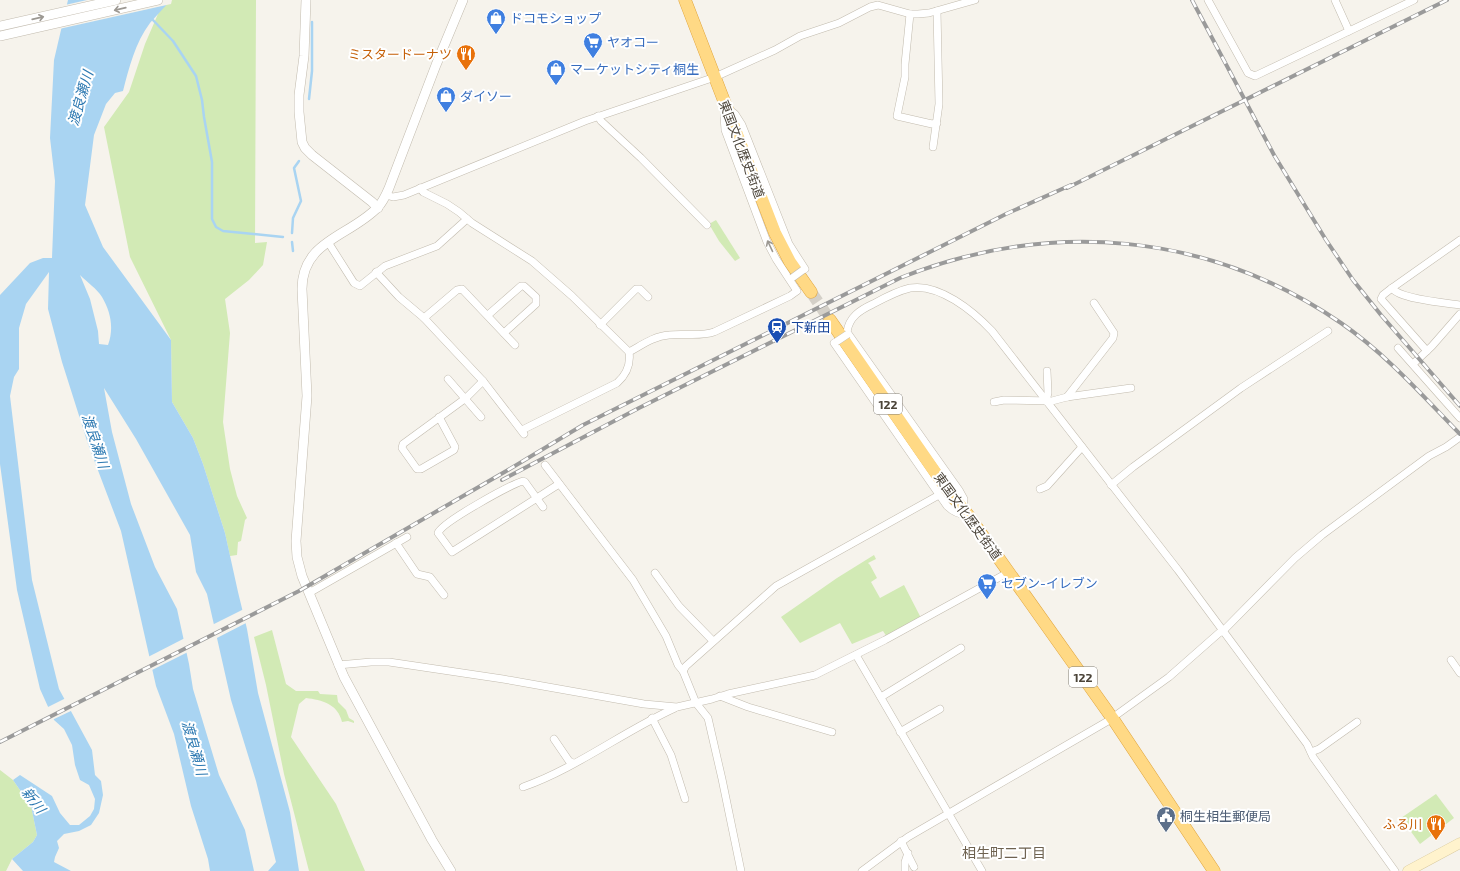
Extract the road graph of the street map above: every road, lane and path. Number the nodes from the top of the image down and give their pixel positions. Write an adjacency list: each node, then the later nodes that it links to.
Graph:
1 (116, 0): 13 (street, one-way to 1)
2 (158, 0): 15 (street, one-way to 15)
3 (306, 0): 23 (street)
4 (463, 0): 22 (street)
5 (685, 0): 16 (highway, 東国文化歴史街道)
6 (975, 0): 11 (street)
7 (1208, 0): 14 (street)
8 (1335, 0): 14 (street)
9 (1414, 0): 14 (street)
10 (873, 3): 12 (street); 16 (street)
11 (937, 11): 12 (street); 19 (street)
12 (910, 14): 19 (street)
13 (0, 26)
14 (1350, 31)
15 (0, 36)
16 (715, 78): 17 (highway, 東国文化歴史街道); 18 (street)
17 (726, 107): 29 (street, one-way to 17); 29 (street, bridge); 31 (highway, 東国文化歴史街道)
18 (598, 116): 21 (street); 25 (street)
19 (937, 123): 20 (street)
20 (933, 147)
21 (420, 188): 22 (street); 24 (street)
22 (386, 195): 23 (street)
23 (378, 208): 27 (street)
24 (467, 219): 28 (street); 39 (street)
25 (707, 225)
26 (1460, 240): 30 (street)
27 (328, 242): 28 (street); 73 (street)
28 (376, 272): 37 (street)
29 (790, 279): 46 (street)
30 (1392, 288): 34 (street); 45 (street)
31 (811, 292)
32 (648, 297): 39 (street)
33 (1094, 303): 52 (street)
34 (1460, 304)
35 (1460, 314): 45 (street)
36 (488, 315): 37 (street); 41 (street); 41 (street)
37 (424, 318): 50 (street)
38 (830, 320): 68 (highway, 東国文化歴史街道 / 122)
39 (600, 325): 46 (street)
40 (1328, 331): 63 (street)
41 (504, 333): 43 (street)
42 (848, 334): 54 (street); 65 (street, bridge); 68 (street)
43 (515, 345)
44 (1398, 348): 47 (street)
45 (1427, 351): 47 (street)
46 (629, 352): 50 (street)
47 (1413, 364): 58 (street)
48 (1047, 371): 54 (street)
49 (448, 379): 53 (street)
50 (483, 381): 53 (street)
51 (1131, 388): 52 (street)
52 (1067, 397): 54 (street)
53 (466, 398): 56 (street); 57 (street)
54 (1046, 401): 55 (street); 60 (street)
55 (994, 402)
56 (439, 417): 56 (street)
57 (481, 417)
58 (1460, 418)
59 (1460, 437): 75 (street)
60 (1082, 447): 63 (street); 64 (street)
61 (544, 465): 62 (street)
62 (558, 484): 66 (street); 81 (street)
63 (1111, 485): 75 (street)
64 (1040, 489)
65 (939, 495): 68 (street); 76 (street)
66 (537, 499): 66 (street); 67 (street)
67 (543, 507)
68 (966, 512): 71 (highway, 東国文化歴史街道 / 122)
69 (407, 536): 70 (street)
70 (396, 543): 73 (street); 74 (street)
71 (1008, 572): 78 (street); 89 (highway, 東国文化歴史街道 / 122)
72 (655, 573): 76 (street)
73 (309, 593): 80 (street)
74 (444, 595)
75 (1223, 630): 89 (street); 94 (street)
76 (713, 641): 81 (street)
77 (961, 648): 84 (street)
78 (856, 655): 83 (street); 84 (street)
79 (1450, 660): 82 (street)
80 (338, 665): 86 (street); 103 (street)
81 (683, 671): 85 (street)
82 (1460, 673)
83 (720, 696): 85 (street); 91 (street)
84 (881, 697): 92 (street)
85 (696, 703): 86 (street); 104 (street)
86 (677, 707): 88 (street)
87 (940, 709): 92 (street)
88 (652, 718): 95 (street); 97 (street)
89 (1112, 718): 98 (street); 108 (highway, 東国文化歴史街道 / 122)
90 (1358, 722): 94 (street)
91 (832, 732)
92 (900, 732): 98 (street)
93 (554, 739): 95 (street)
94 (1311, 752): 109 (street)
95 (573, 763): 96 (street)
96 (523, 787)
97 (685, 800)
98 (948, 814): 99 (street); 107 (street)
99 (902, 841): 101 (street); 105 (street)
100 (1460, 843): 110 (main road)
101 (908, 854): 102 (street); 106 (street)
102 (914, 867)
103 (451, 871)
104 (741, 871)
105 (862, 871)
106 (906, 871)
107 (982, 871)
108 (1214, 871)
109 (1395, 871)
110 (1408, 871)

